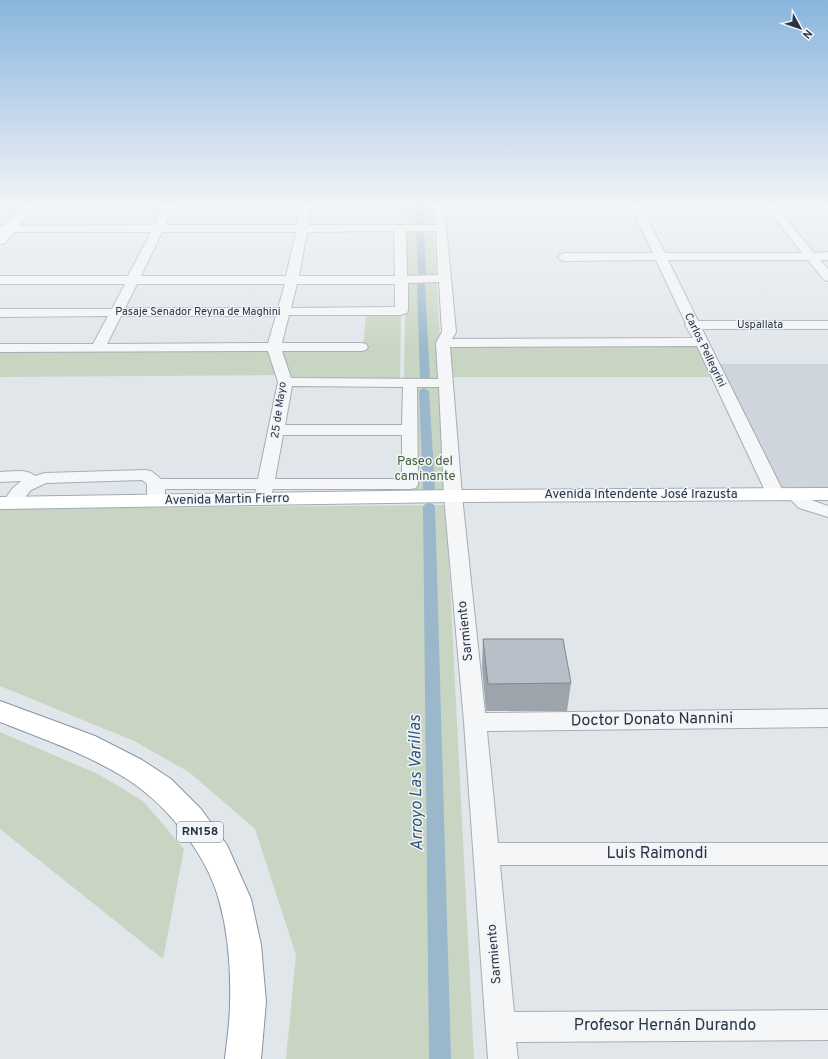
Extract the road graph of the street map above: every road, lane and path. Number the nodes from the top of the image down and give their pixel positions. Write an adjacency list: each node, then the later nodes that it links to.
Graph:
1 (146, 253): 12 (street)
2 (298, 253): 13 (street)
3 (401, 253): 15 (street)
4 (438, 253): 11 (street, Sarmiento)
5 (809, 253): 7 (street)
6 (659, 256): 7 (street); 9 (street); 19 (street, Carlos Pellegrini)
7 (811, 256): 8 (street); 10 (street)
8 (828, 256)
9 (564, 257)
10 (828, 277)
11 (439, 278): 15 (street); 22 (street, Sarmiento)
12 (133, 279): 13 (street); 14 (street); 16 (street)
13 (292, 279): 15 (street); 17 (street)
14 (0, 280)
15 (402, 280): 17 (street, Pasaje Senador Reyna de Maghini)
16 (117, 312): 17 (street, Pasaje Senador Reyna de Maghini); 18 (street, Pasaje Senador Reyna de Maghini); 25 (street)
17 (284, 312): 26 (street)
18 (0, 313)
19 (692, 325): 20 (street, Uspallata); 21 (street, Carlos Pellegrini)
20 (828, 325)
21 (701, 342): 22 (street); 37 (street, Carlos Pellegrini)
22 (443, 343): 29 (street, Sarmiento)
23 (361, 347): 26 (street)
24 (0, 348): 25 (street)
25 (98, 348): 26 (street)
26 (274, 348): 27 (street, 25 de Mayo)
27 (284, 382): 28 (street); 30 (street, 25 de Mayo)
28 (410, 383): 29 (street); 31 (street)
29 (446, 383): 38 (street, Sarmiento)
30 (277, 430): 31 (street); 35 (street, 25 de Mayo)
31 (410, 430): 35 (street)
32 (0, 477): 33 (street)
33 (32, 482): 34 (street); 39 (street)
34 (155, 492): 35 (main road, Avenida Martin Fierro); 39 (main road, Avenida Martin Fierro)
35 (264, 492): 38 (main road, Avenida Martin Fierro)
36 (828, 494): 37 (main road, Avenida Intendente José Irazusta)
37 (785, 495): 38 (main road, Avenida Intendente José Irazusta); 40 (street)
38 (453, 496): 43 (street, Sarmiento)
39 (6, 503)
40 (828, 512)
41 (0, 711): 48 (main road, RN158)
42 (828, 718): 43 (street, Doctor Donato Nannini)
43 (475, 722): 44 (street, Sarmiento)
44 (486, 854): 45 (street, Luis Raimondi); 47 (street, Sarmiento)
45 (828, 854)
46 (828, 1025): 47 (street, Profesor Hernán Durando)
47 (501, 1027): 49 (street, Sarmiento)
48 (243, 1059)
49 (503, 1059)

